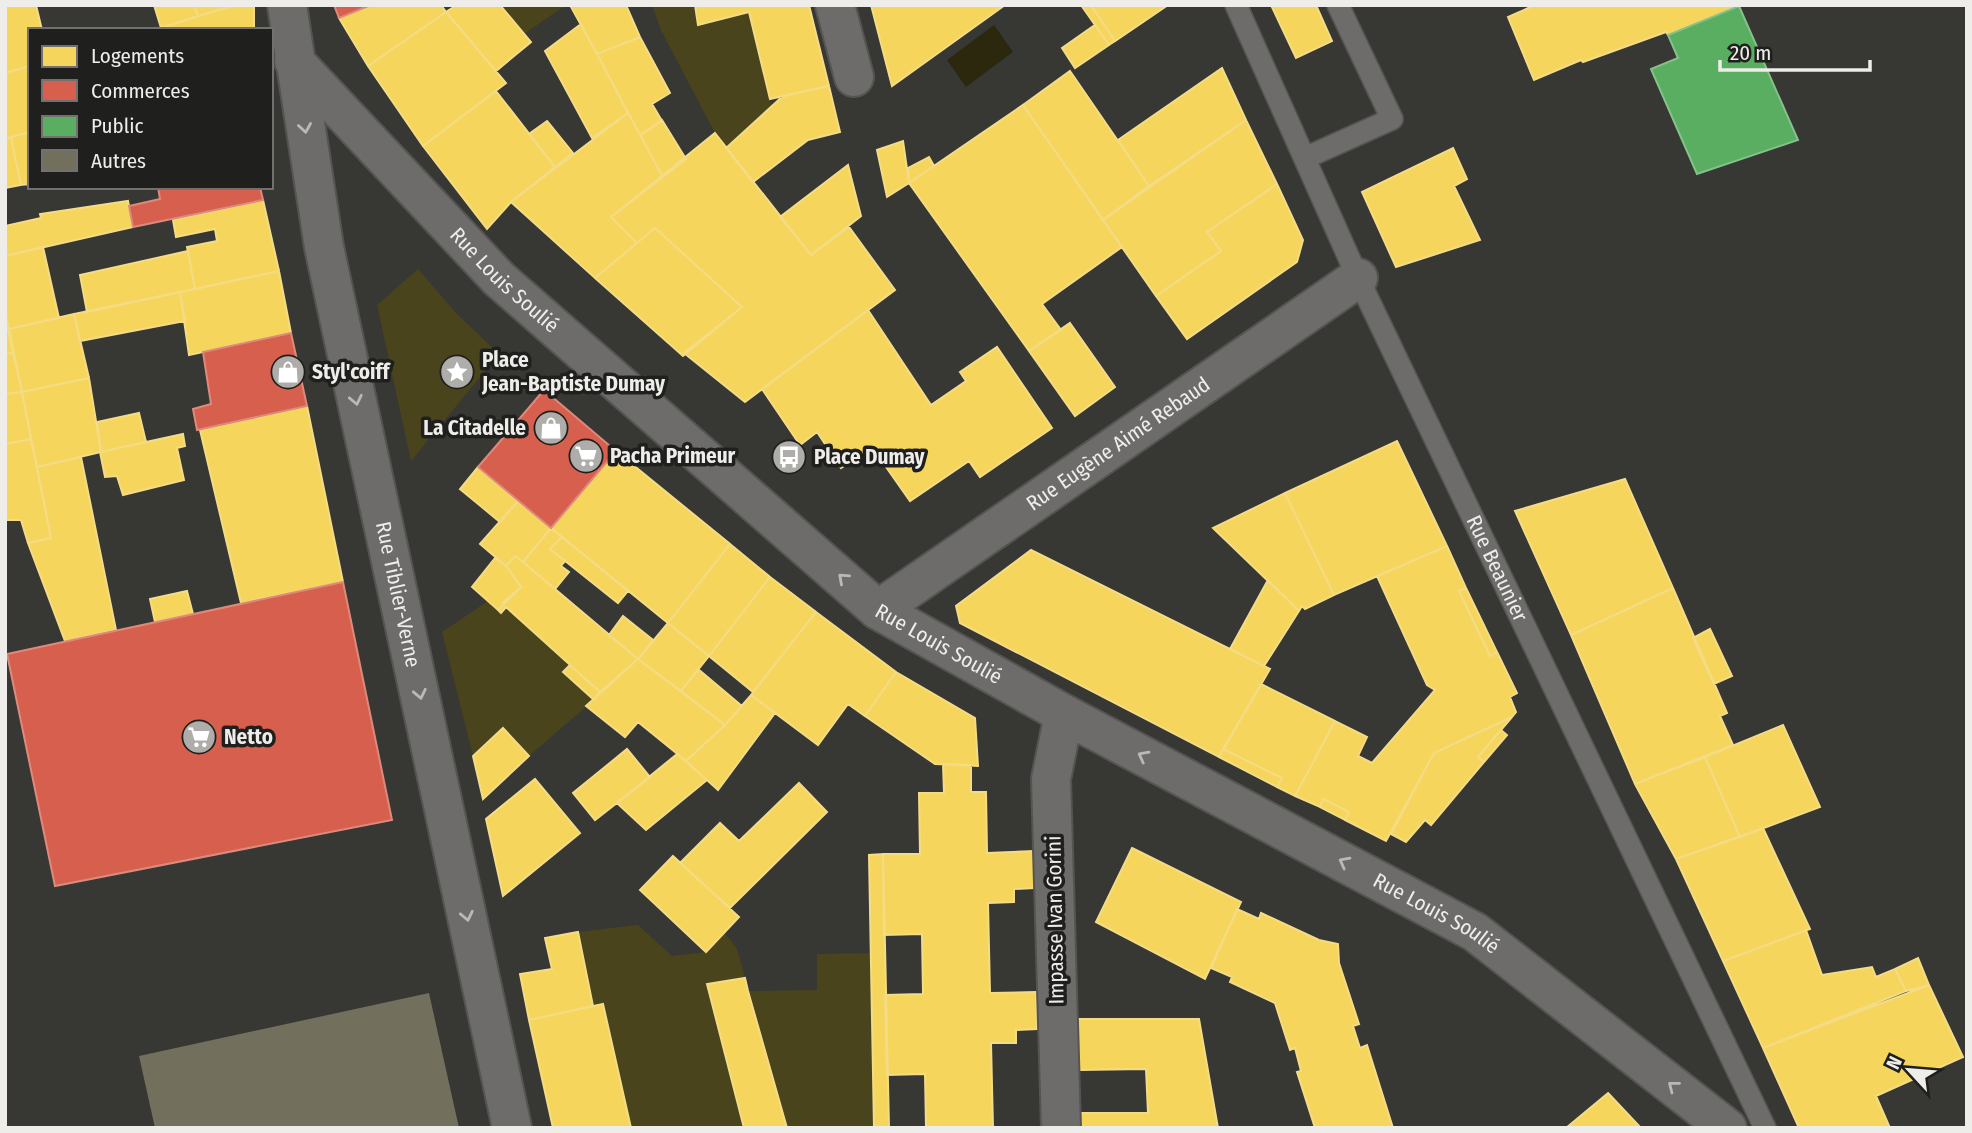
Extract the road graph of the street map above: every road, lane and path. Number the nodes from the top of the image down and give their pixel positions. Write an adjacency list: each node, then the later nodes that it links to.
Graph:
1 (287, 5): 5 (street)
2 (835, 5): 6 (street)
3 (1236, 5): 7 (lane, Rue Beaunier)
4 (1338, 5): 7 (lane)
5 (294, 61): 9 (street, Rue Louis Soulié, one-way to 5); 11 (street, Rue Tiblier-Verne, one-way to 11)
6 (854, 76)
7 (1305, 158): 8 (lane, Rue Beaunier)
8 (1358, 278): 9 (street, Rue Eugène Aimé Rebaud); 14 (lane, Rue Beaunier)
9 (878, 610): 10 (street, Rue Louis Soulié)
10 (1063, 714): 12 (street, Impasse Ivan Gorini); 13 (street, Rue Louis Soulié, one-way to 10)
11 (512, 1128)
12 (1060, 1128)
13 (1727, 1128)
14 (1765, 1128)

